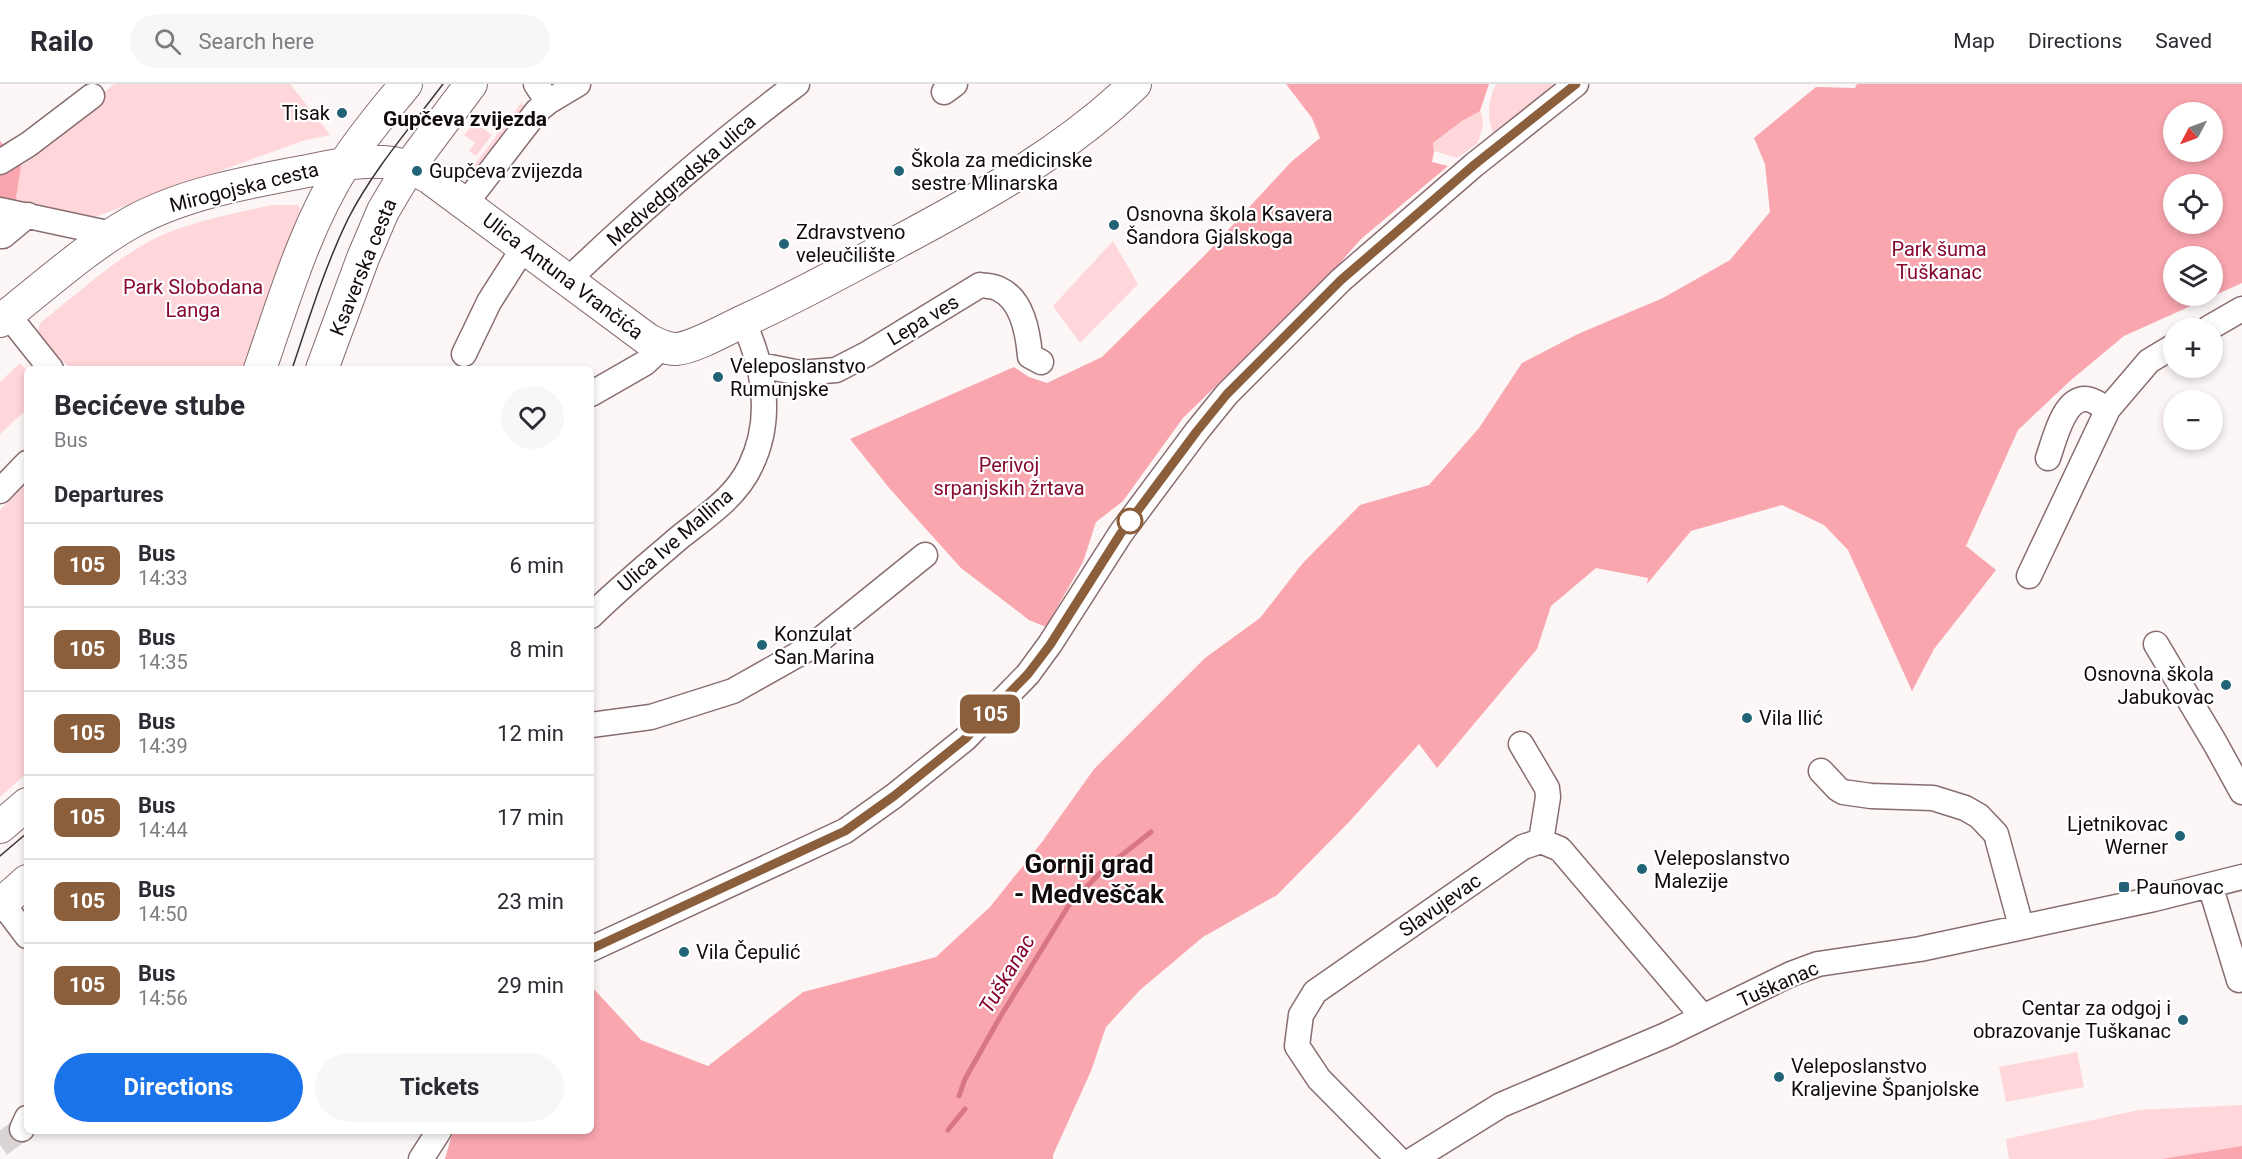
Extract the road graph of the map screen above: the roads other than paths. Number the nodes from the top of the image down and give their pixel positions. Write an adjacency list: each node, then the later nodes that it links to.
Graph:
1 (406, 84): 10 (main road)
2 (471, 84): 11 (main road)
3 (578, 84): 7 (street)
4 (797, 84): 18 (street, Medvedgradska ulica)
5 (1135, 84): 22 (main road)
6 (1576, 84): 53 (street)
7 (542, 93): 12 (street)
8 (92, 96): 9 (street)
9 (0, 162)
10 (345, 164): 11 (main road); 15 (main road, Mirogojska cesta); 29 (main road)
11 (409, 167): 12 (main road); 30 (main road, Ksaverska cesta)
12 (466, 203): 17 (main road, Ulica Antuna Vrančića)
13 (0, 210): 14 (street)
14 (28, 215): 15 (street); 16 (street)
15 (112, 234): 20 (main road, Mirogojska cesta)
16 (3, 236)
17 (524, 247): 18 (main road, Ulica Antuna Vrančića); 25 (street)
18 (568, 280): 23 (main road, Ulica Antuna Vrančića)
19 (2242, 309): 21 (street)
20 (4, 318): 28 (street)
21 (2223, 320)
22 (743, 321): 23 (main road); 27 (street, Ulica Ive Mallina)
23 (662, 347): 31 (street)
24 (2163, 353): 32 (street)
25 (464, 354)
26 (1041, 362): 27 (street, Lepa ves)
27 (760, 365): 38 (street, Ulica Ive Mallina)
28 (48, 366)
29 (261, 366)
30 (323, 366)
31 (594, 392)
32 (2108, 409): 33 (street); 37 (street)
33 (2048, 458)
34 (24, 466): 35 (street)
35 (0, 491)
36 (925, 555): 40 (street)
37 (2029, 576)
38 (594, 613)
39 (2156, 644): 43 (street)
40 (594, 725)
41 (1521, 744): 46 (street)
42 (1821, 771): 51 (street)
43 (2242, 792)
44 (24, 807): 45 (main road)
45 (0, 827)
46 (1541, 840): 55 (street); 58 (street, Slavujevac)
47 (2242, 877): 49 (street, Tuškanac)
48 (24, 885): 50 (main road)
49 (2210, 885): 51 (street, Tuškanac); 54 (street)
50 (1, 904): 52 (street)
51 (2021, 926): 55 (street, Tuškanac)
52 (24, 932)
53 (594, 948)
54 (2239, 980)
55 (1703, 1017): 59 (street, Tuškanac)
56 (437, 1134): 57 (street)
57 (421, 1159)
58 (1398, 1159)
59 (1414, 1159)

